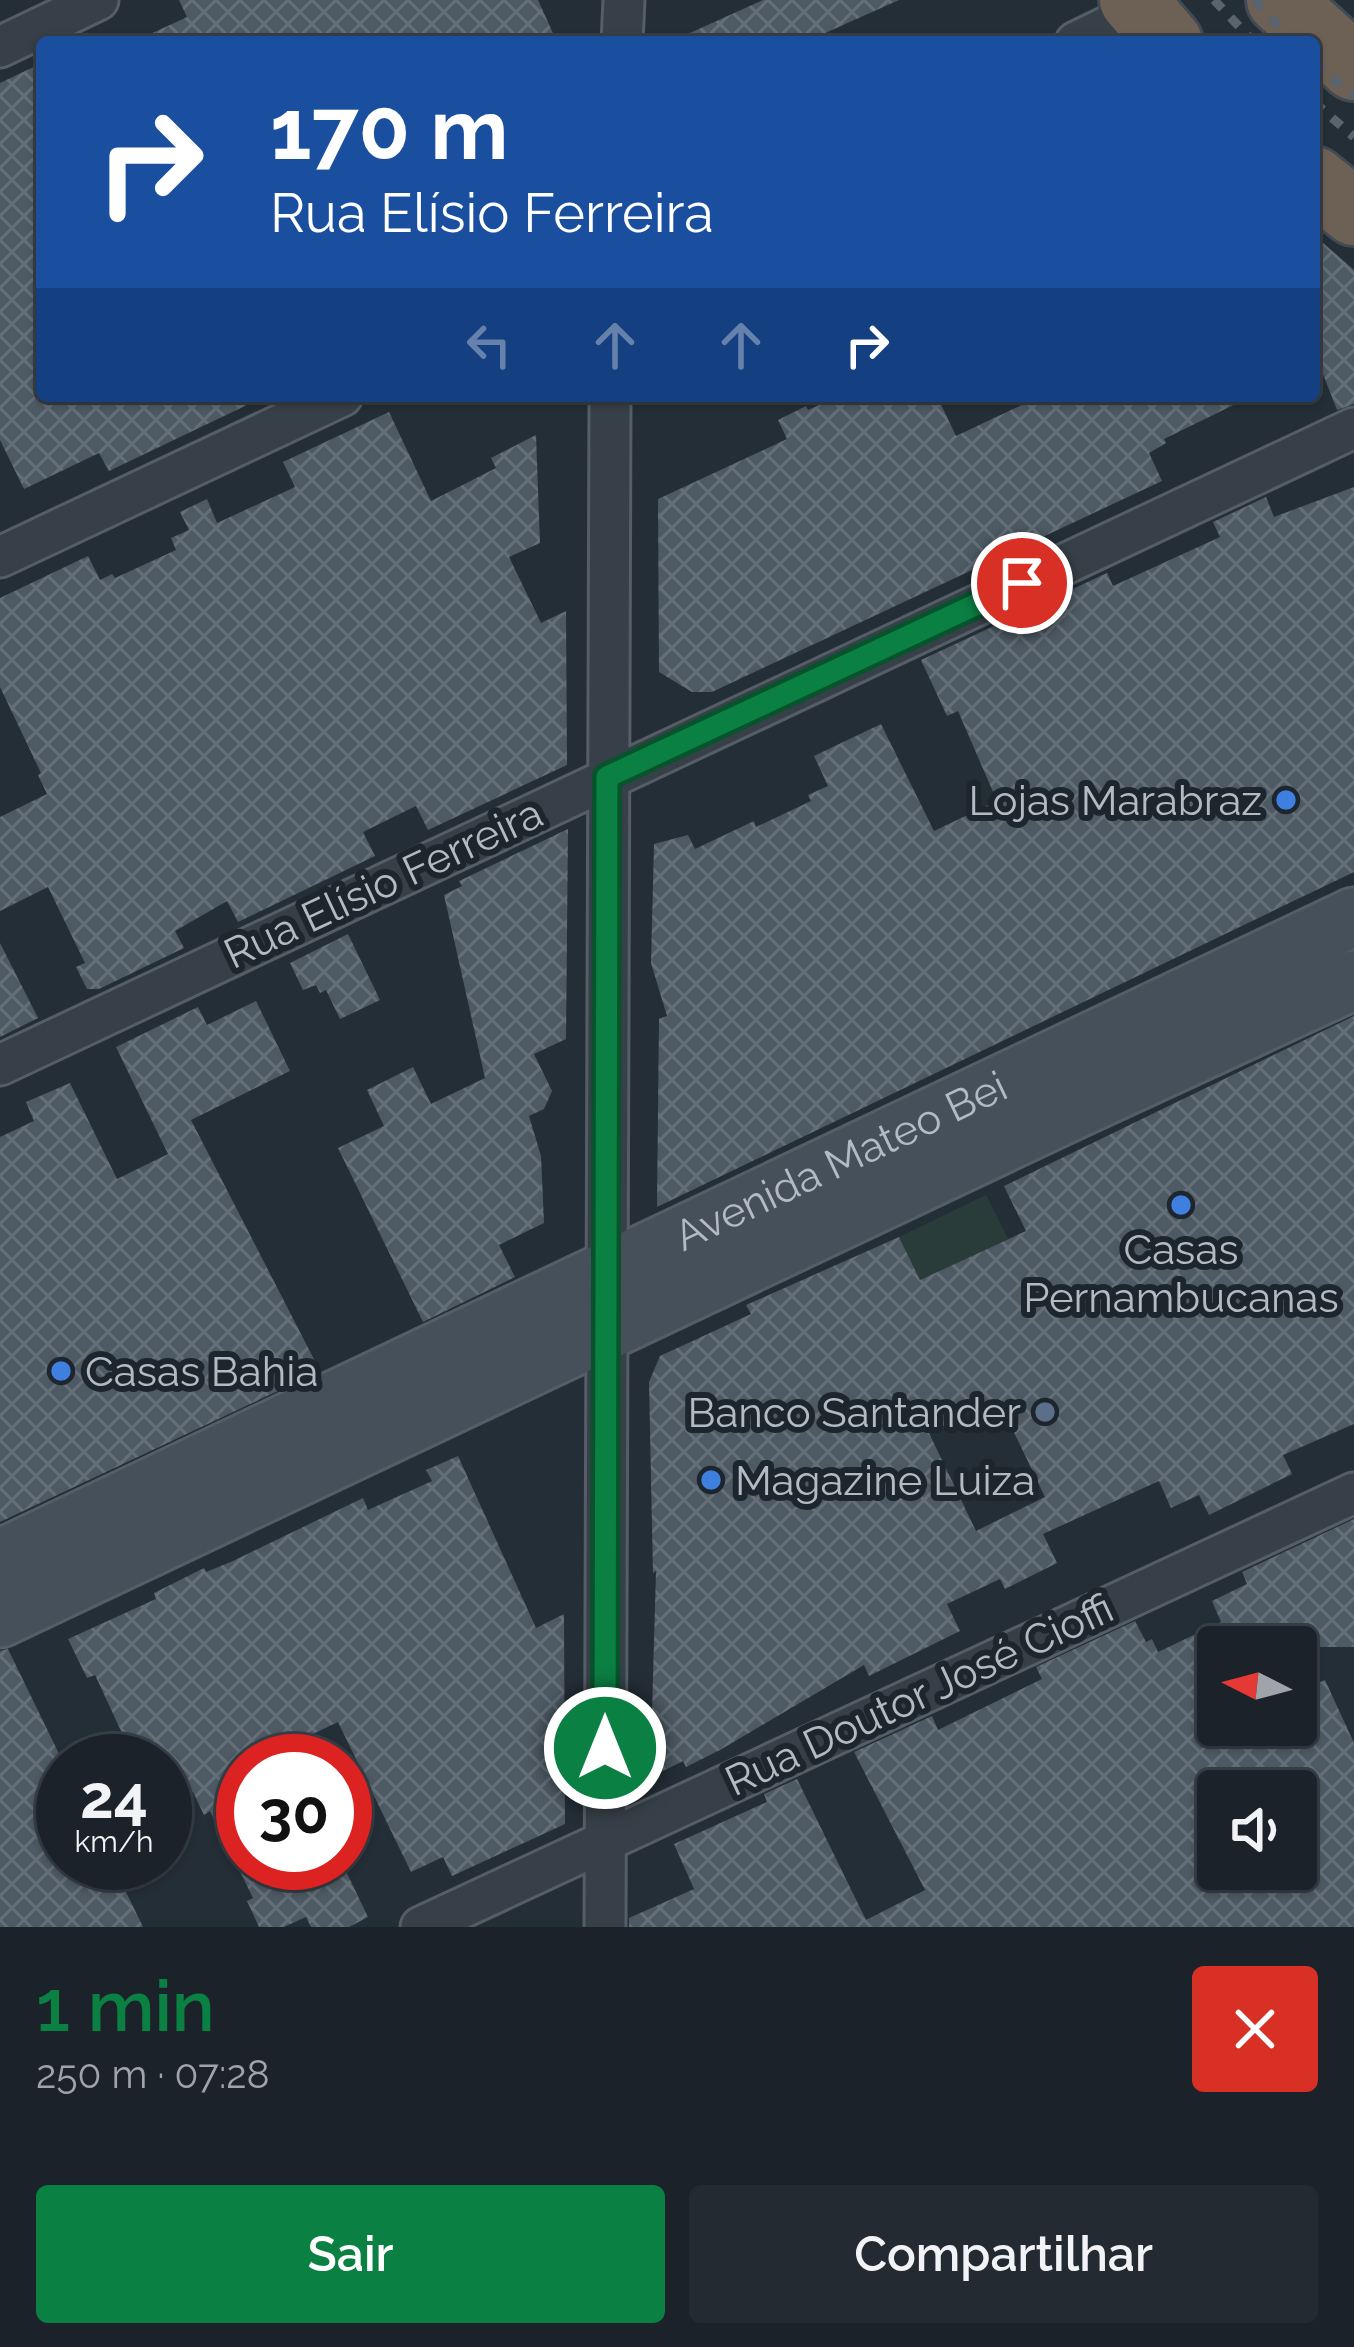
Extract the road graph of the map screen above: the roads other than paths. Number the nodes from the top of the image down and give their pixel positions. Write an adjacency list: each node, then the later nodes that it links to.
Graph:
1 (98, 0): 9 (street)
2 (624, 0): 5 (street)
3 (1280, 0): 8 (highway)
4 (1148, 18): 6 (street)
5 (622, 36)
6 (1094, 36)
7 (1320, 36): 10 (highway)
8 (1320, 36)
9 (0, 46)
10 (1354, 67)
11 (1320, 185): 12 (highway)
12 (1354, 212)
13 (329, 402): 16 (street)
14 (610, 402): 17 (street)
15 (1354, 428): 17 (street, Rua Elísio Ferreira)
16 (0, 557)
17 (607, 777): 20 (street, Rua Elísio Ferreira); 21 (street)
18 (1354, 917): 21 (main road, Avenida Mateo Bei)
19 (1354, 980): 22 (main road, Avenida Mateo Bei)
20 (0, 1065)
21 (607, 1270): 22 (street); 24 (main road, Avenida Mateo Bei)
22 (608, 1330): 25 (main road, Avenida Mateo Bei); 26 (street)
23 (1354, 1493): 26 (street, Rua Doutor José Cioffi)
24 (0, 1559)
25 (0, 1618)
26 (606, 1838): 27 (street, Rua Doutor José Cioffi); 28 (street)
27 (421, 1927)
28 (605, 1927)

